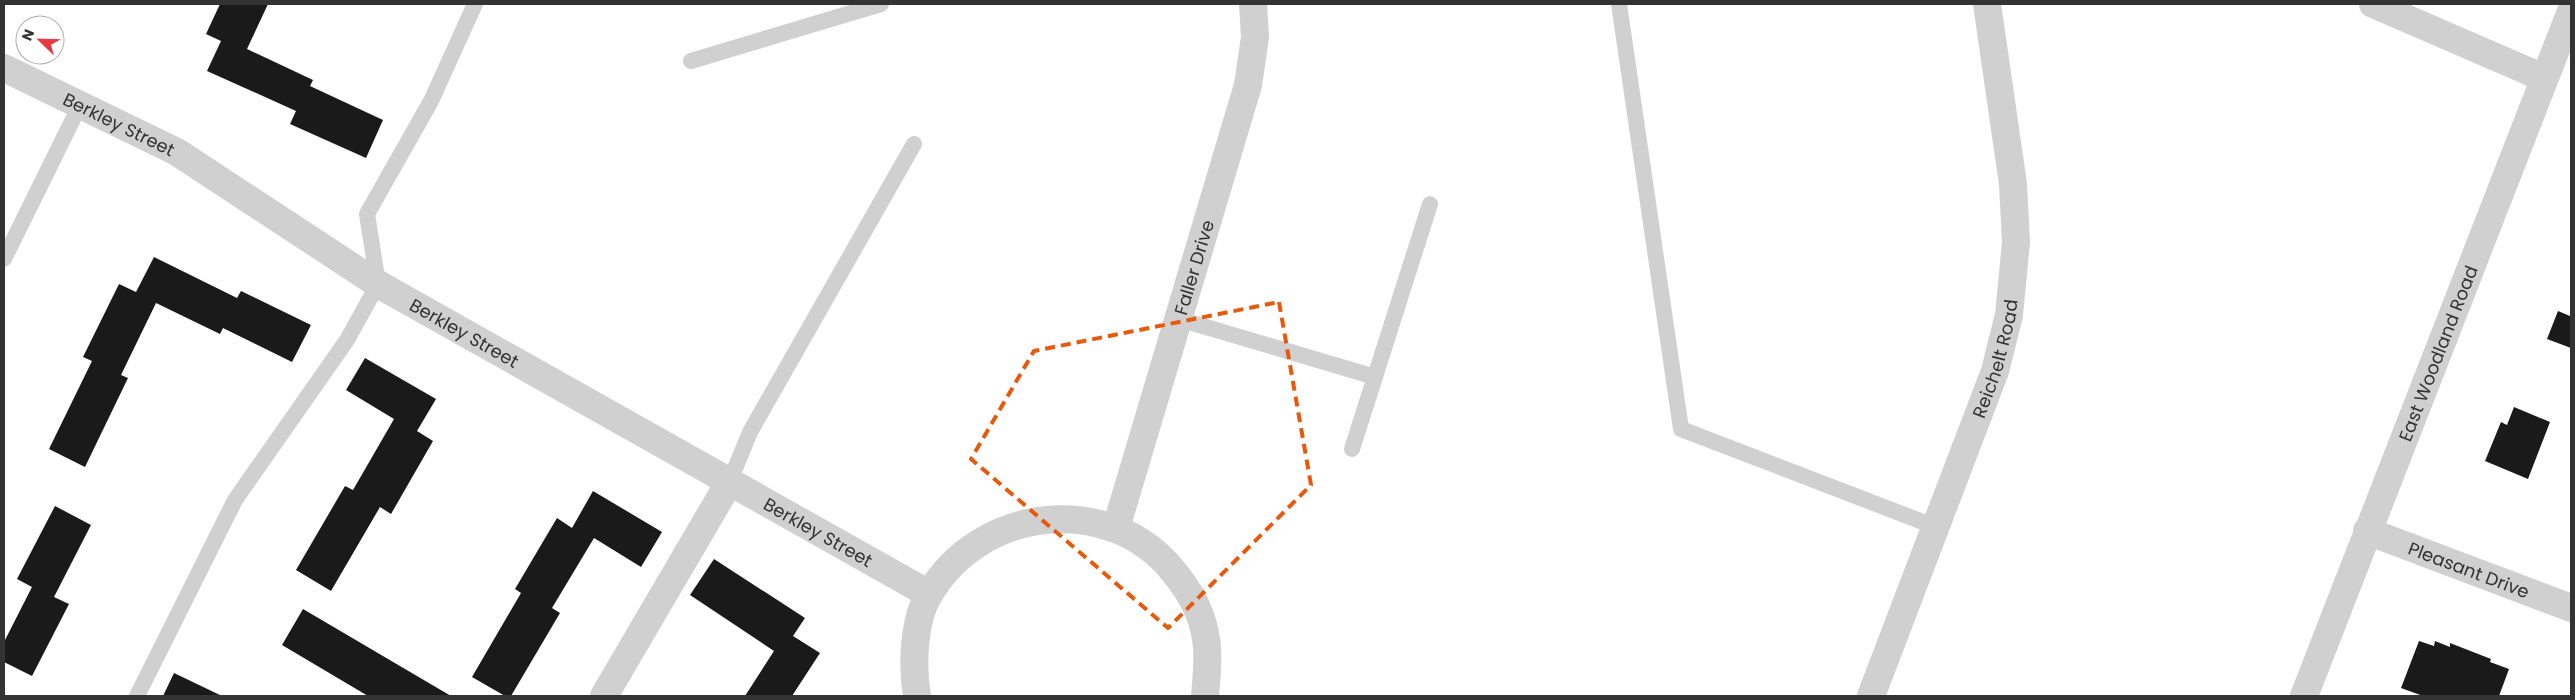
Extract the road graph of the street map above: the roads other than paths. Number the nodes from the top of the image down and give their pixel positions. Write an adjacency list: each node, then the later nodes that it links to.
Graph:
1 (474, 4): 15 (lane)
2 (880, 4): 8 (lane)
3 (1254, 4): 16 (street, Faller Drive)
4 (1619, 4): 20 (lane)
5 (1987, 4): 20 (street, Reichelt Road)
6 (2372, 4): 10 (street)
7 (2571, 11): 10 (street, East Woodland Road)
8 (691, 61)
9 (4, 68): 11 (street, Berkley Street)
10 (2544, 78): 22 (street, East Woodland Road)
11 (80, 105): 14 (lane); 15 (street, Berkley Street)
12 (914, 144): 19 (lane)
13 (1430, 204): 17 (lane)
14 (4, 259)
15 (378, 284): 19 (street, Berkley Street); 25 (lane)
16 (1179, 319): 17 (lane); 21 (street, Faller Drive)
17 (1375, 377): 18 (lane)
18 (1352, 449)
19 (730, 481): 23 (street, Berkley Street); 26 (street)
20 (1936, 526): 29 (street, Reichelt Road)
21 (1116, 528): 23 (street); 28 (street)
22 (2367, 531): 24 (street, Pleasant Drive); 30 (street, East Woodland Road)
23 (929, 594): 27 (street)
24 (2571, 608)
25 (137, 696)
26 (604, 696)
27 (917, 696)
28 (1205, 696)
29 (1871, 696)
30 (2304, 696)

